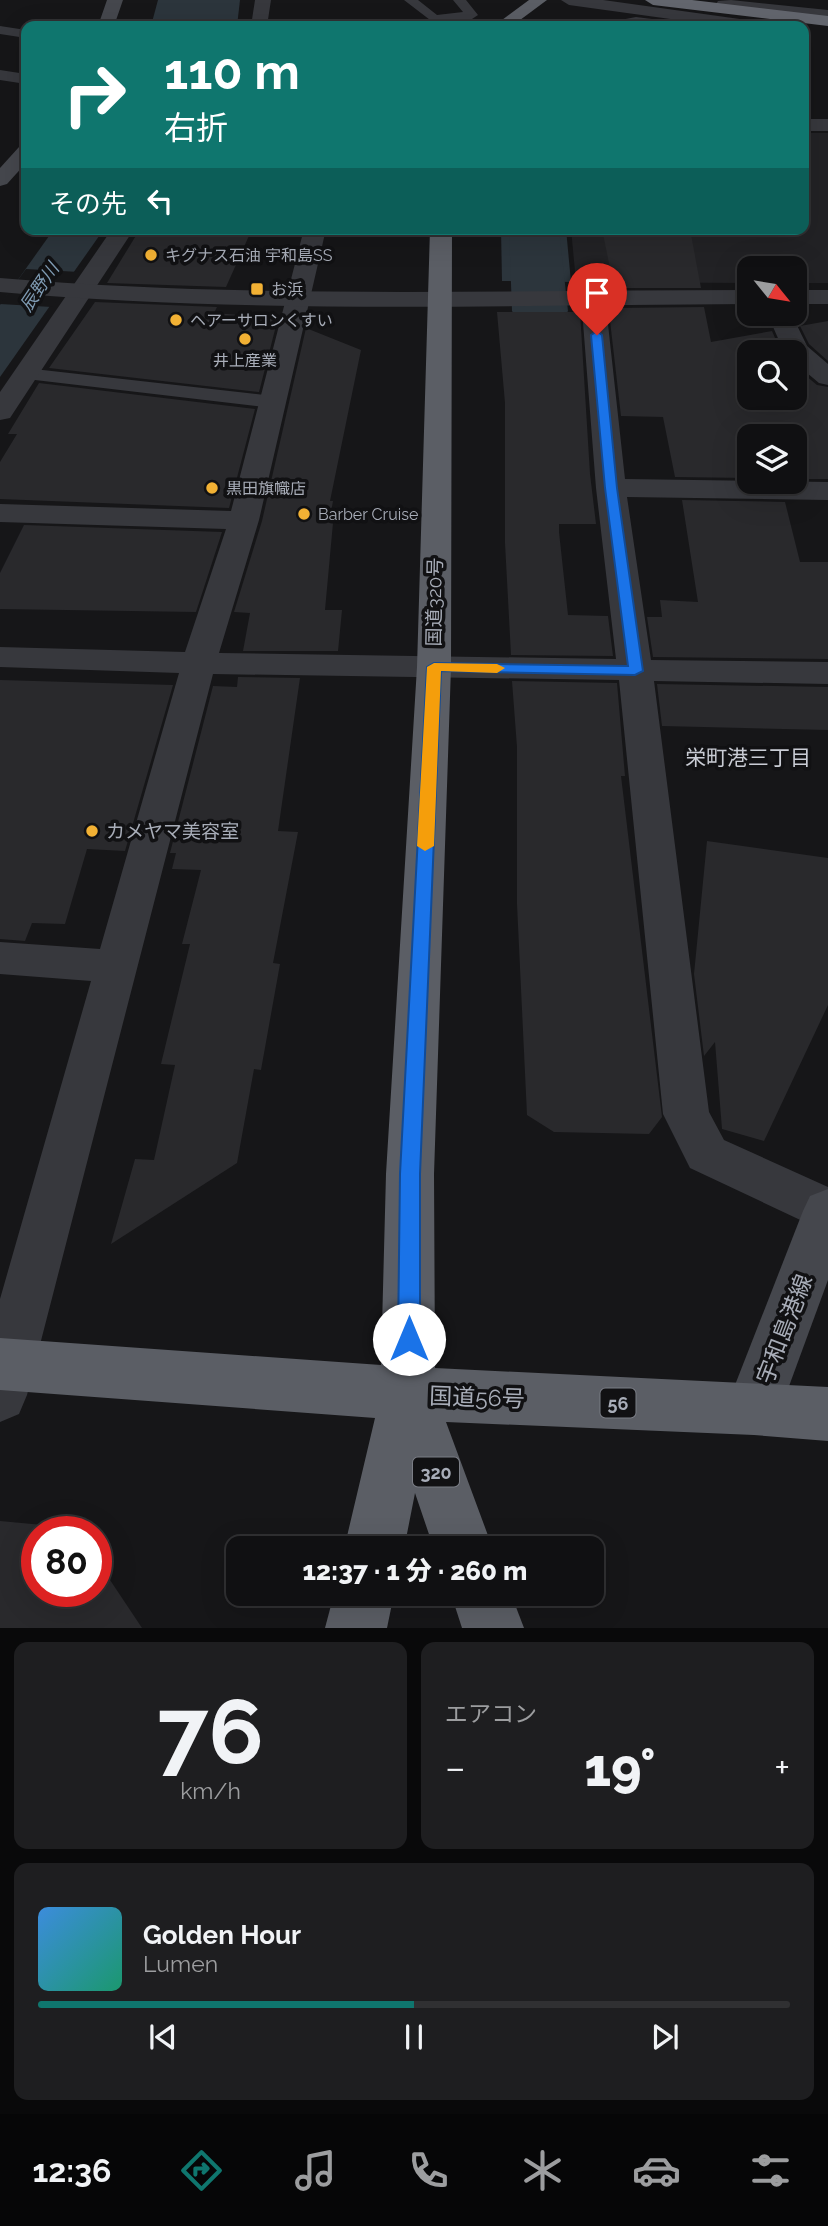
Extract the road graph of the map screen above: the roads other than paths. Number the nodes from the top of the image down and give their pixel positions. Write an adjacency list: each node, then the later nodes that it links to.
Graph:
1 (115, 0): 11 (main road)
2 (263, 0): 12 (street)
3 (410, 0): 4 (lane)
4 (459, 0)
5 (539, 0): 14 (highway)
6 (569, 0): 8 (street)
7 (694, 0): 9 (street)
8 (654, 6): 9 (highway); 15 (street); 16 (street)
9 (828, 18)
10 (415, 20): 13 (lane)
11 (108, 21)
12 (260, 21)
13 (419, 21)
14 (509, 21)
15 (643, 21)
16 (729, 21)
17 (0, 30): 18 (lane)
18 (21, 33)
19 (809, 34): 20 (street)
20 (828, 37)
21 (0, 75): 22 (street)
22 (21, 78)
23 (809, 123): 24 (street)
24 (828, 125)
25 (118, 235): 29 (street)
26 (314, 235): 35 (street)
27 (441, 235): 30 (highway, 国道320号 / 320)
28 (7, 286): 29 (street)
29 (74, 292): 35 (street); 37 (street)
30 (439, 295): 32 (street); 35 (street); 47 (highway, 国道320号 / 320)
31 (737, 296): 32 (street)
32 (583, 297): 41 (street)
33 (807, 297): 34 (street)
34 (828, 297)
35 (299, 298): 39 (street)
36 (785, 326): 38 (street)
37 (25, 374): 39 (lane); 40 (street)
38 (828, 377)
39 (273, 402): 44 (street)
40 (0, 412)
41 (611, 488): 42 (street); 48 (street)
42 (828, 491)
43 (1, 515): 44 (street)
44 (244, 520): 46 (street)
45 (0, 657): 46 (street)
46 (199, 663): 47 (street); 51 (street)
47 (434, 667): 48 (street); 54 (highway, 国道320号 / 320)
48 (624, 670): 49 (street); 52 (street)
49 (828, 673)
50 (0, 958): 51 (street)
51 (115, 966): 53 (street)
52 (828, 1211): 55 (main road, 宇和島港線)
53 (3, 1374): 54 (highway, 国道56号 / 56)
54 (408, 1394): 55 (highway, 国道56号 / 56); 57 (highway, 国道320号 / 320); 58 (highway, 国道320号 / 320)
55 (754, 1408): 56 (highway, 国道56号 / 56)
56 (828, 1414)
57 (377, 1536)
58 (459, 1536)
59 (361, 1606): 61 (highway)
60 (485, 1606): 62 (highway)
61 (356, 1628)
62 (493, 1628)

